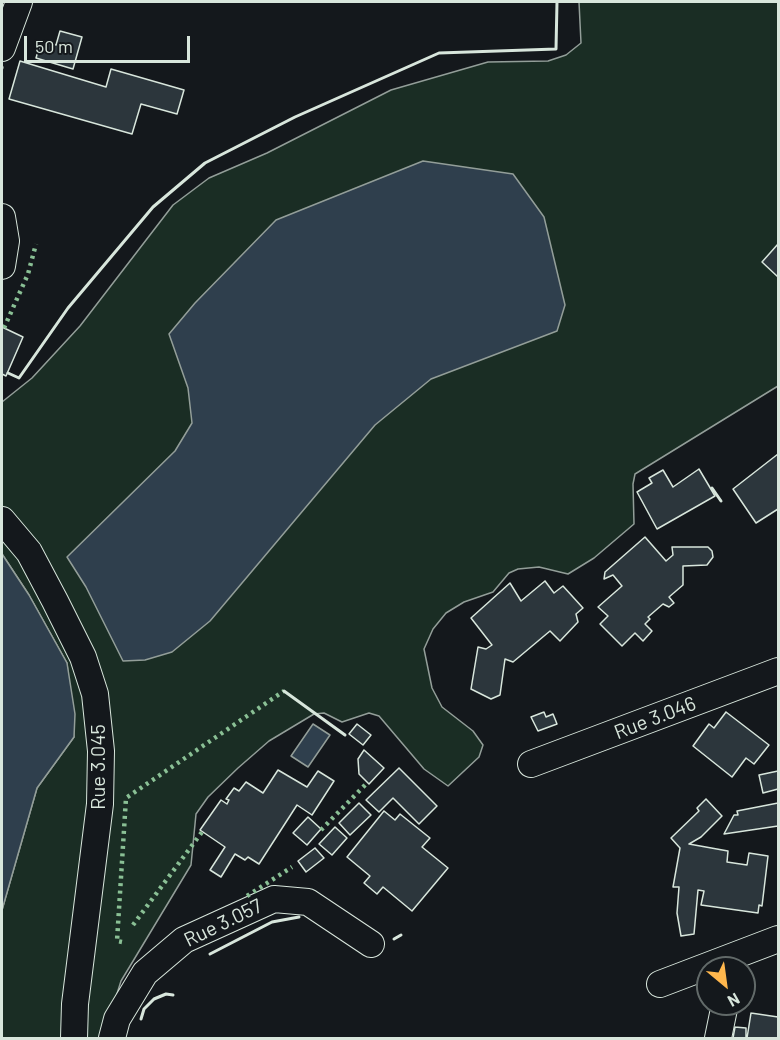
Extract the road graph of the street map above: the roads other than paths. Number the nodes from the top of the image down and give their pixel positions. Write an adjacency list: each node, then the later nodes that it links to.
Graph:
1 (19, 2): 2 (street)
2 (2, 48)
3 (2, 217): 4 (street)
4 (2, 267)
5 (2, 520): 14 (street, Rue 3.045)
6 (778, 671): 7 (street, Rue 3.046)
7 (531, 764)
8 (778, 939): 10 (street)
9 (371, 944): 15 (street, Rue 3.057)
10 (752, 956)
11 (696, 973): 12 (street)
12 (660, 984)
13 (722, 1016): 16 (street)
14 (74, 1038)
15 (112, 1038)
16 (718, 1038)

